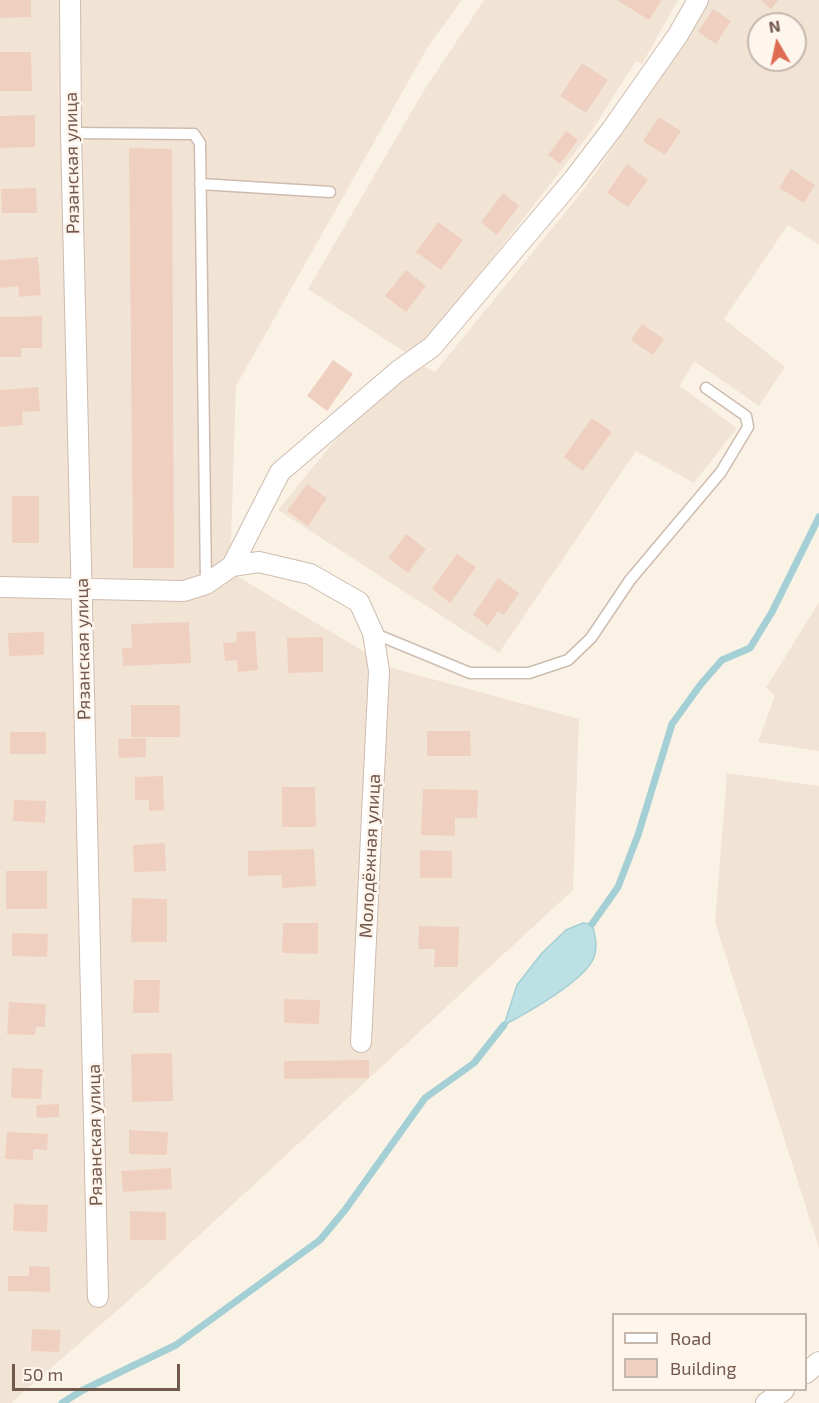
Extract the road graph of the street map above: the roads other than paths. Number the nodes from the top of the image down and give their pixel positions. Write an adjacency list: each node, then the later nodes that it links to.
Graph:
1 (70, 0): 3 (street, Рязанская улица)
2 (698, 0): 7 (street)
3 (71, 133): 4 (lane); 10 (street, Рязанская улица)
4 (200, 184): 5 (lane); 8 (lane)
5 (330, 192)
6 (706, 388): 11 (lane)
7 (232, 566): 8 (street); 11 (street, Молодёжная улица)
8 (206, 584): 10 (street)
9 (0, 587): 10 (street)
10 (82, 589): 13 (street, Рязанская улица)
11 (373, 633): 12 (street, Молодёжная улица)
12 (361, 1042)
13 (99, 1297)
14 (819, 1362): 15 (street)
15 (807, 1372)
16 (781, 1391): 17 (street)
17 (766, 1403)

